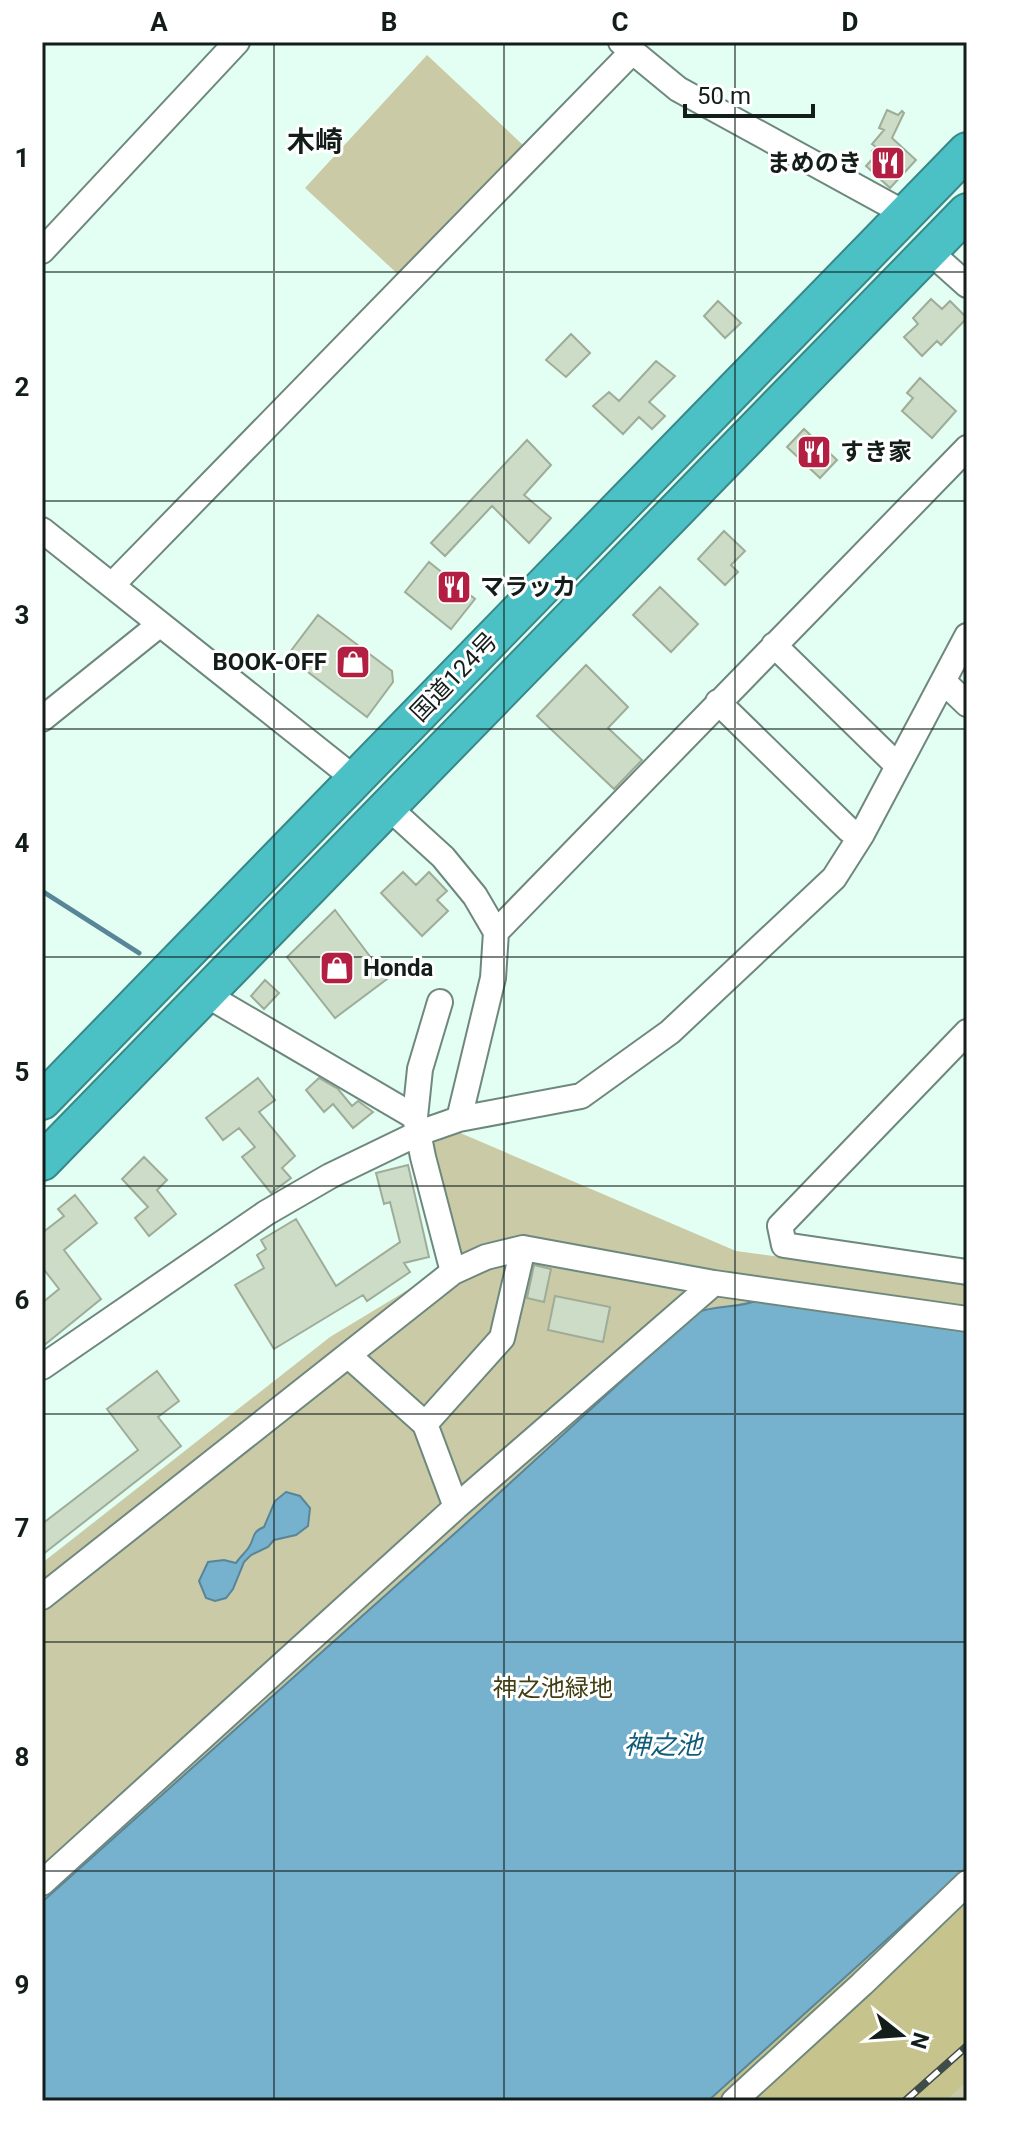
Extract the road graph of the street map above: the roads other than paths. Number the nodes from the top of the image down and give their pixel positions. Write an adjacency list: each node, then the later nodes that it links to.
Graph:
1 (237, 42): 6 (street)
2 (627, 47): 5 (street); 11 (street)
3 (967, 151): 5 (highway, 国道124号)
4 (967, 212): 7 (highway, 国道124号)
5 (906, 214): 20 (highway, 国道124号)
6 (42, 251)
7 (929, 251): 8 (street); 21 (highway, 国道124号)
8 (967, 285)
9 (967, 448): 14 (street)
10 (42, 530): 11 (street)
11 (112, 585): 12 (street)
12 (159, 625): 18 (street); 20 (street)
13 (967, 636): 15 (street)
14 (774, 645): 16 (street); 19 (street)
15 (944, 682): 17 (street); 19 (street)
16 (718, 702): 22 (street); 23 (street)
17 (967, 704)
18 (42, 719)
19 (898, 766): 22 (street)
20 (355, 779): 27 (highway, 国道124号)
21 (387, 806): 23 (street); 24 (highway, 国道124号)
22 (862, 834): 28 (street)
23 (496, 932): 28 (street)
24 (205, 994): 29 (street); 30 (highway, 国道124号)
25 (440, 1002): 29 (street)
26 (967, 1032): 32 (street)
27 (42, 1101)
28 (459, 1119): 29 (street)
29 (417, 1125): 33 (street); 37 (street)
30 (42, 1162)
31 (523, 1248): 33 (street); 34 (street); 38 (street)
32 (965, 1266)
33 (453, 1272): 36 (street)
34 (714, 1283): 35 (street); 39 (street)
35 (967, 1319)
36 (349, 1356): 38 (street); 40 (street)
37 (42, 1367)
38 (425, 1424): 39 (street)
39 (456, 1507): 41 (street)
40 (42, 1597)
41 (45, 1873)
42 (967, 1883): 43 (street)
43 (734, 2101)

